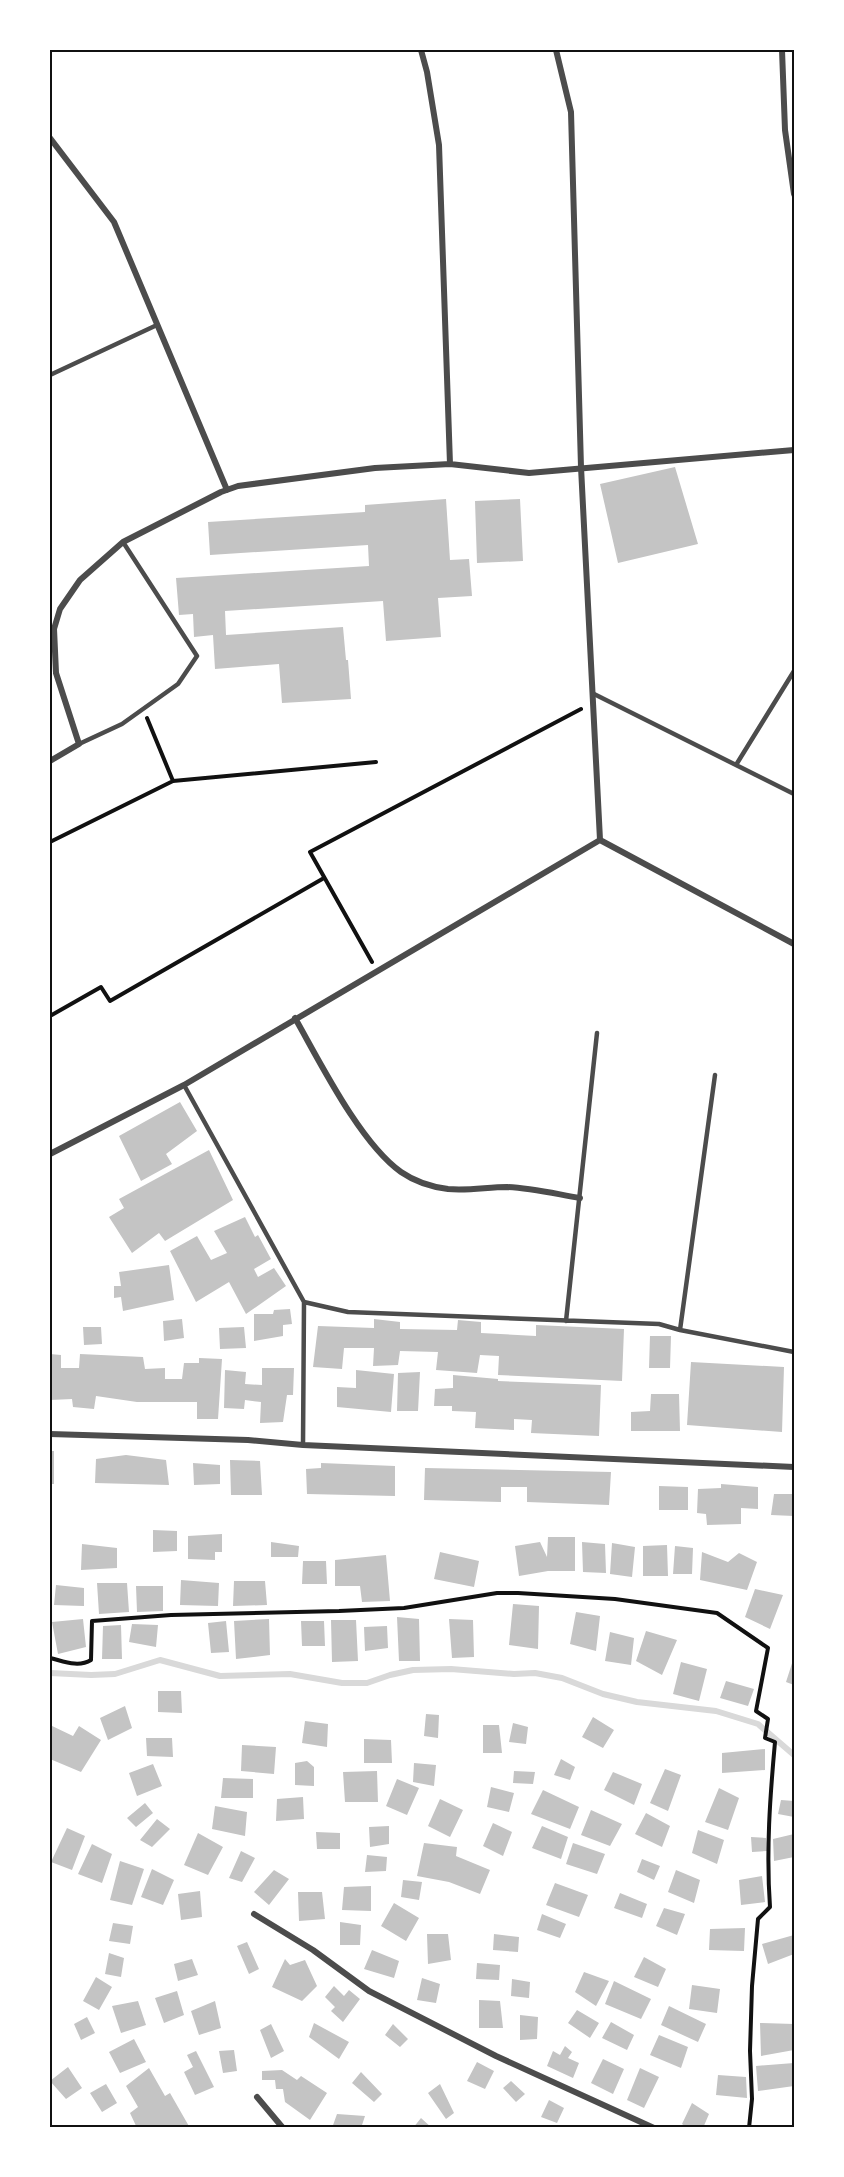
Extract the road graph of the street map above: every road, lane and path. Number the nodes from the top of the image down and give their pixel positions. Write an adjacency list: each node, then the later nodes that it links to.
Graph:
1 (421, 50): 9 (street)
2 (556, 50): 10 (street)
3 (782, 50): 5 (street)
4 (50, 138): 6 (street)
5 (795, 194)
6 (158, 325): 7 (lane); 11 (street)
7 (50, 375)
8 (795, 450): 10 (street)
9 (450, 464): 10 (street); 11 (street)
10 (581, 467): 14 (street)
11 (227, 490): 12 (street)
12 (123, 542): 16 (lane); 17 (street)
13 (795, 671): 20 (lane)
14 (594, 694): 15 (street); 20 (lane)
15 (594, 702): 23 (street); 25 (path)
16 (143, 709): 17 (lane); 21 (path)
17 (79, 744): 18 (street)
18 (50, 761)
19 (376, 762): 21 (path)
20 (736, 765): 22 (lane)
21 (173, 781): 24 (path)
22 (795, 794)
23 (600, 840): 26 (street); 27 (street)
24 (50, 842)
25 (324, 878): 27 (path); 28 (path)
26 (795, 944)
27 (376, 971): 29 (street)
28 (50, 1016)
29 (295, 1018): 32 (street); 34 (street)
30 (597, 1033): 34 (lane)
31 (715, 1075): 37 (lane)
32 (184, 1085): 33 (street); 35 (lane)
33 (50, 1154)
34 (580, 1198): 36 (lane)
35 (304, 1302): 36 (lane); 40 (lane)
36 (566, 1321): 37 (lane)
37 (680, 1330): 38 (lane)
38 (795, 1352)
39 (50, 1434): 40 (street)
40 (303, 1445): 41 (street)
41 (795, 1467)
42 (50, 1658): 47 (path)
43 (254, 1914): 46 (street)
44 (257, 2097): 45 (street)
45 (283, 2127)
46 (654, 2127)
47 (748, 2127)

